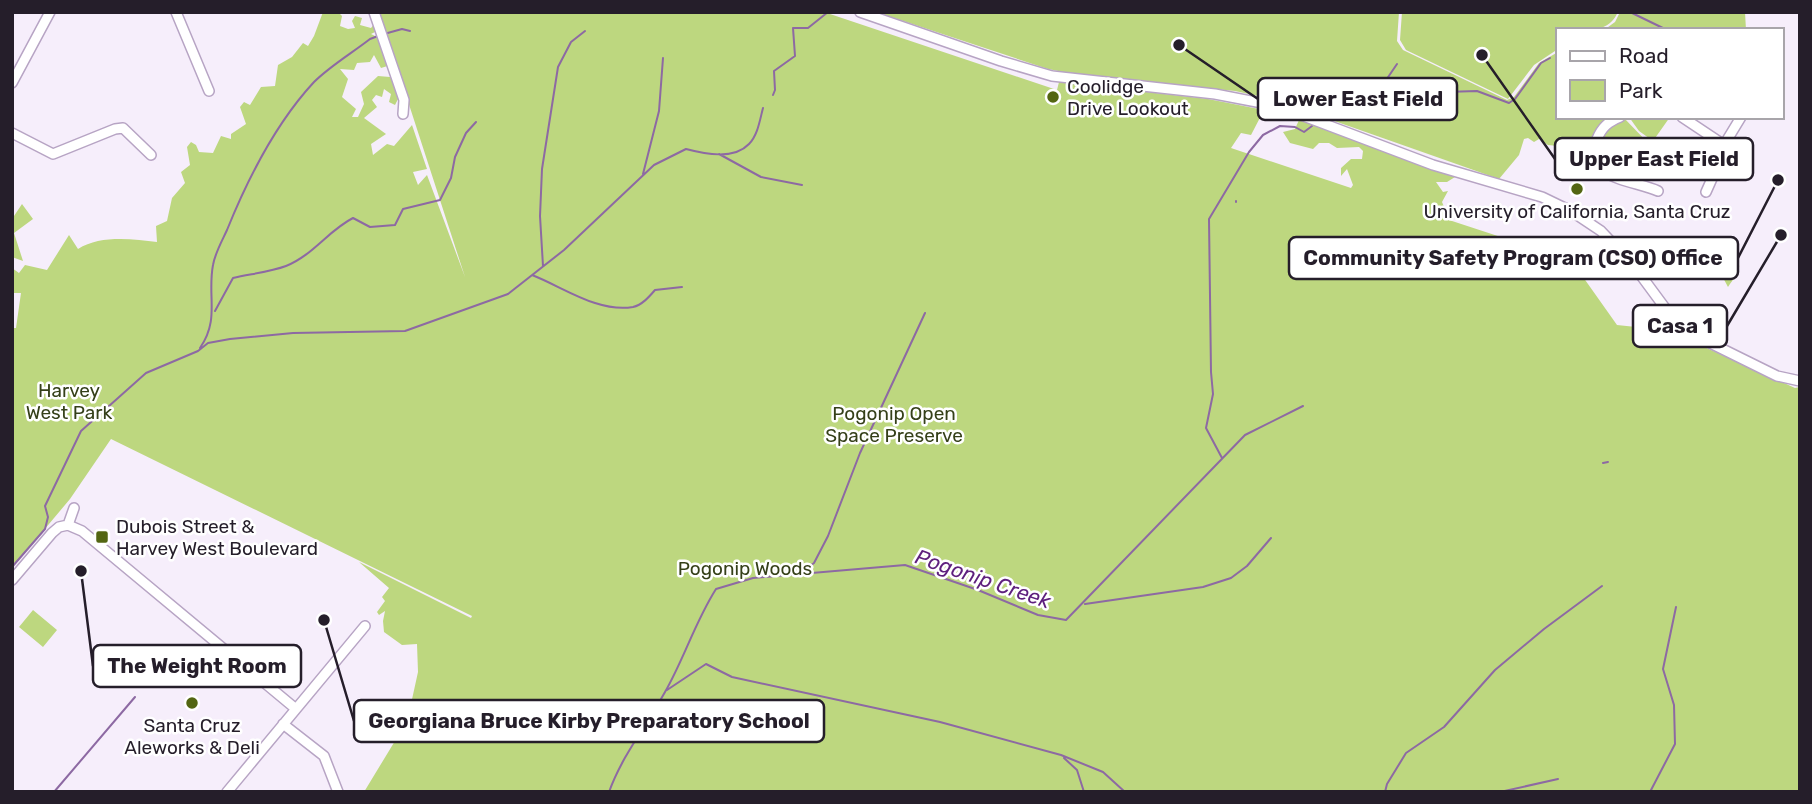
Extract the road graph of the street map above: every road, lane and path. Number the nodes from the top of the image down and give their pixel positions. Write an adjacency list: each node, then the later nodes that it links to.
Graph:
1 (50, 12): 5 (street)
2 (176, 12): 6 (street)
3 (374, 12): 7 (street)
4 (860, 12): 16 (street)
5 (12, 83)
6 (209, 91)
7 (403, 114)
8 (1616, 119): 14 (street)
9 (1685, 119): 12 (street)
10 (1740, 119): 12 (street)
11 (12, 133): 13 (street)
12 (1724, 145): 15 (street)
13 (151, 155)
14 (1658, 191)
15 (1706, 192)
16 (1800, 382)
17 (74, 508): 18 (street)
18 (68, 525): 19 (street); 21 (street)
19 (12, 580)
20 (365, 626): 21 (street)
21 (296, 709): 22 (street)
22 (283, 724): 23 (street); 24 (street)
23 (227, 792)
24 (338, 792)

